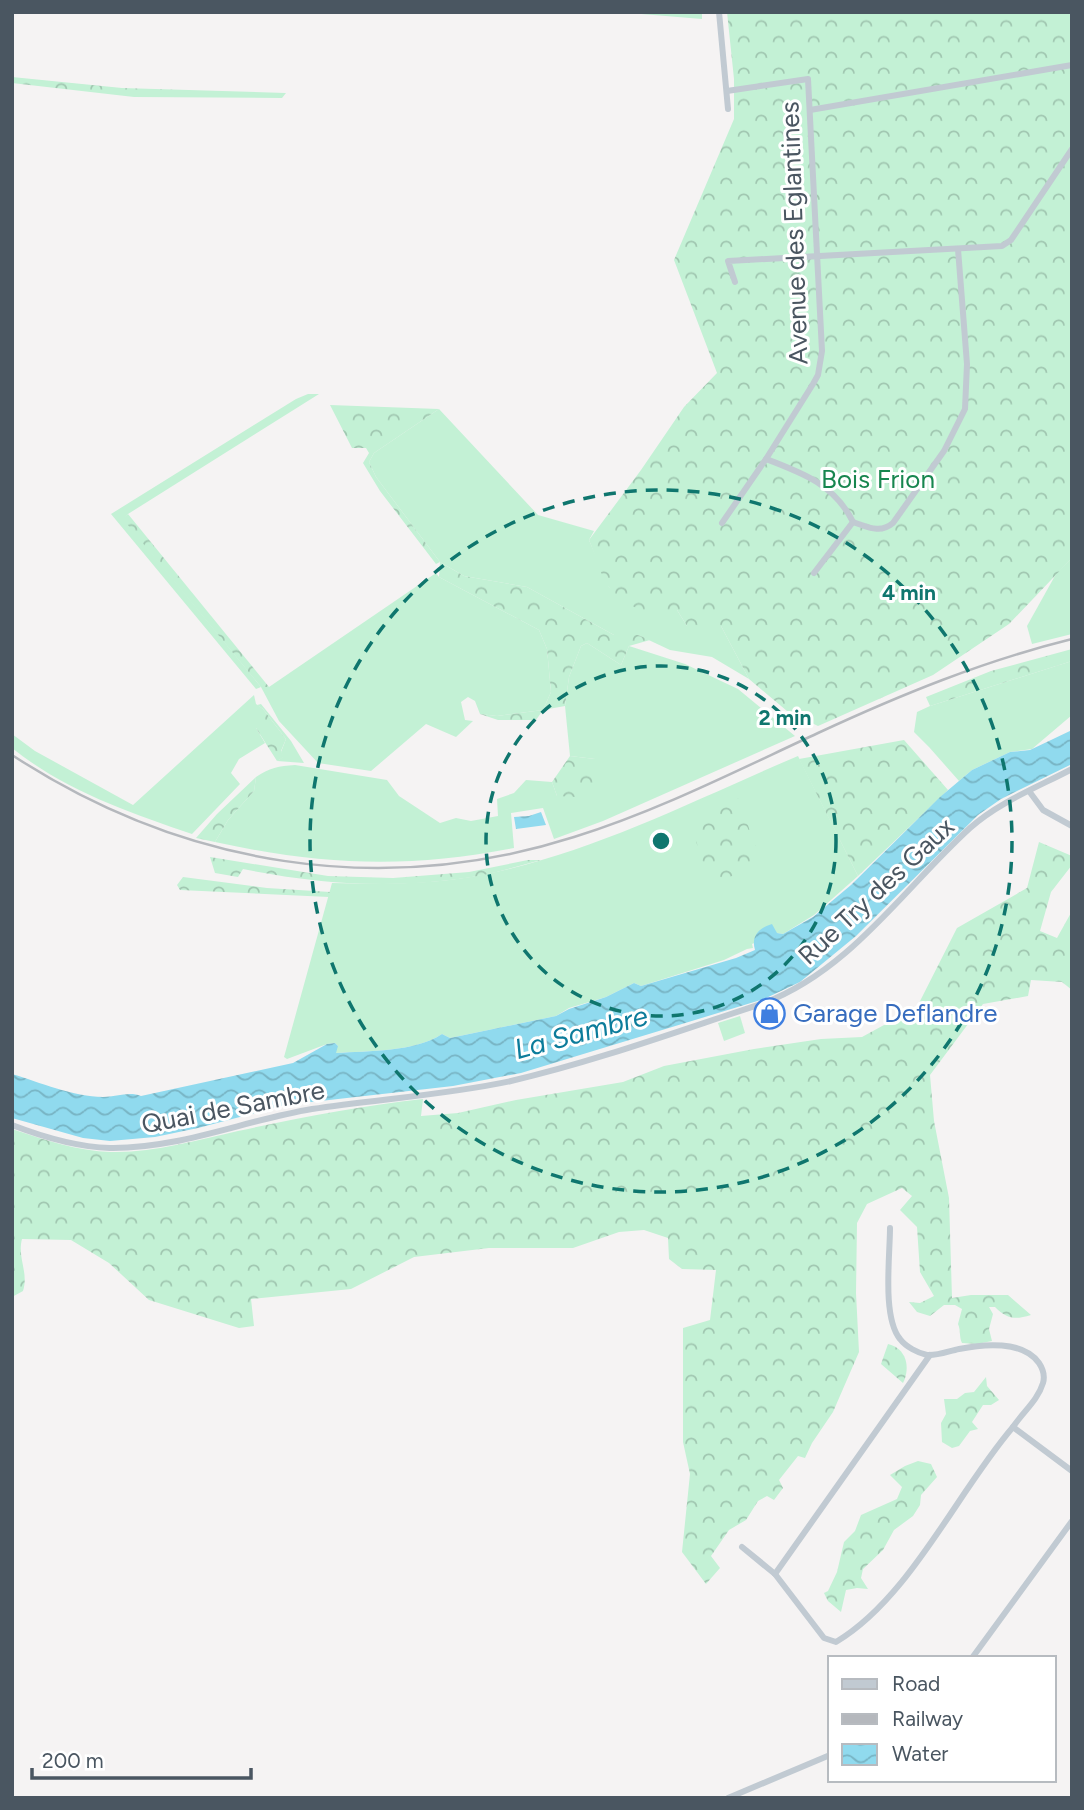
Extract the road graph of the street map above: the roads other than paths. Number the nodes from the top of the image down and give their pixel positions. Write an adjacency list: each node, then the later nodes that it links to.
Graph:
1 (719, 12): 3 (street)
2 (1072, 65): 5 (street)
3 (727, 91): 4 (street); 5 (street, Avenue des Eglantines)
4 (728, 109)
5 (810, 110): 8 (street, Avenue des Eglantines)
6 (1072, 149): 7 (street)
7 (958, 248): 8 (street); 11 (street)
8 (818, 256): 9 (street); 10 (street, Avenue des Eglantines)
9 (735, 282)
10 (766, 459): 11 (street); 12 (street, Avenue des Eglantines)
11 (853, 522): 13 (street)
12 (722, 523)
13 (814, 573)
14 (1072, 769): 15 (street, Rue Try des Gaux)
15 (1029, 791): 16 (street); 17 (street, Rue Try des Gaux)
16 (1072, 826)
17 (462, 1090): 18 (street, Quai de Sambre)
18 (12, 1125)
19 (890, 1228): 20 (street)
20 (930, 1355): 21 (street); 25 (street)
21 (1013, 1427): 22 (street); 25 (street)
22 (1072, 1471)
23 (1072, 1521): 26 (street)
24 (742, 1547): 25 (street)
25 (775, 1574)
26 (973, 1656)
27 (828, 1756): 28 (street)
28 (728, 1798)

